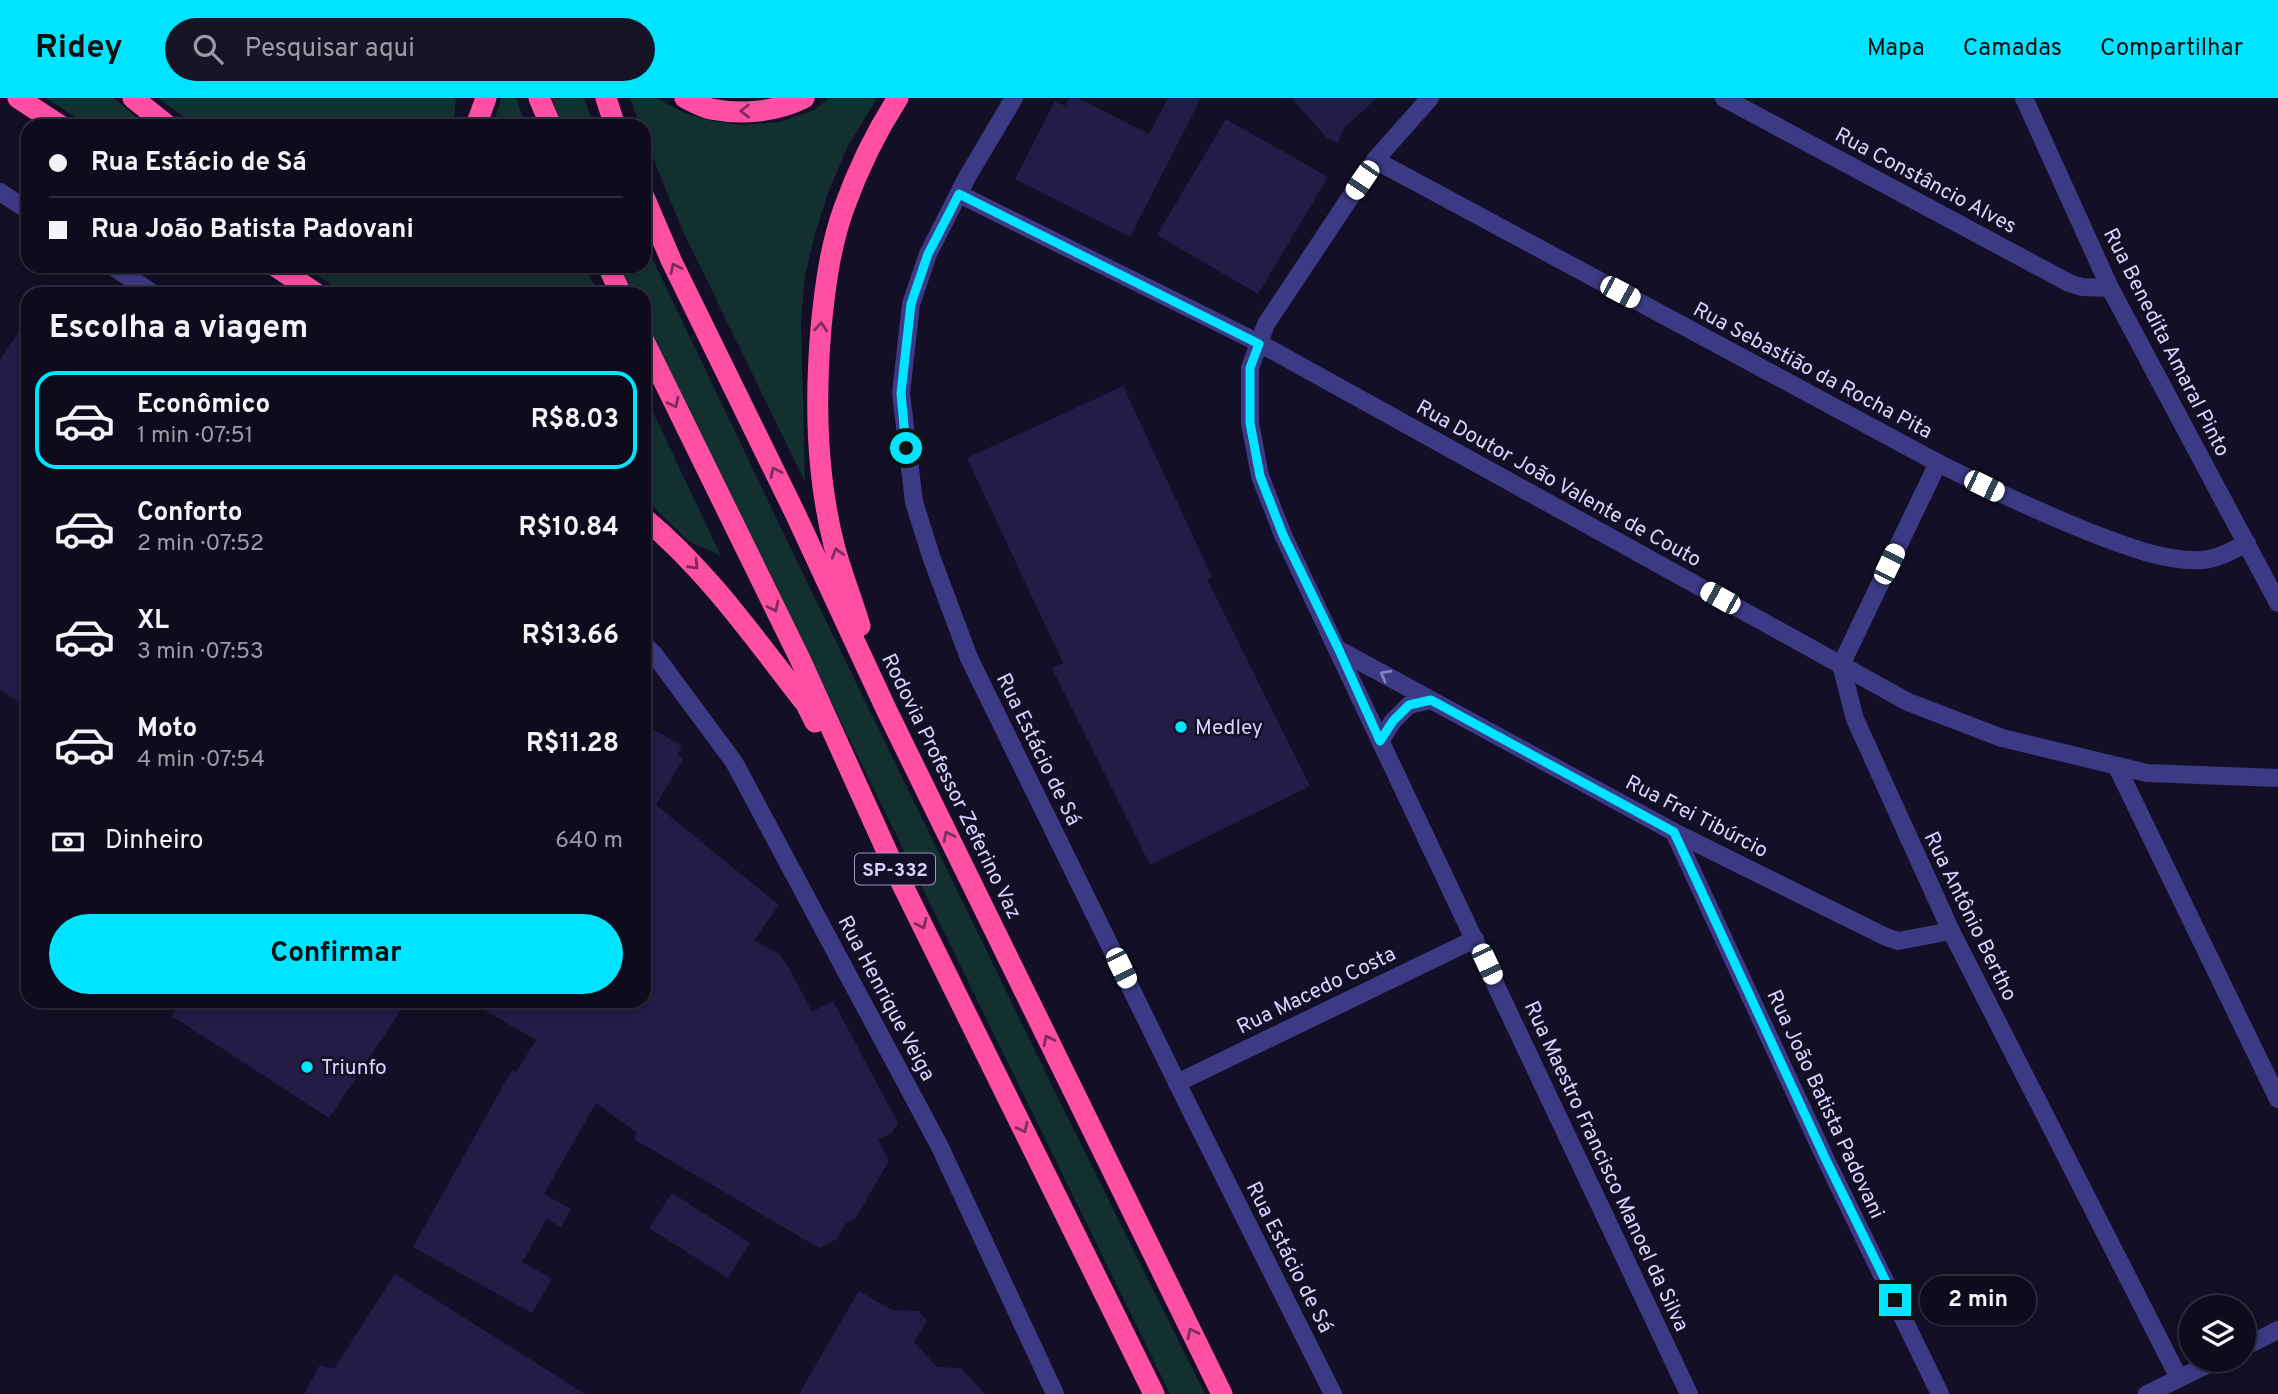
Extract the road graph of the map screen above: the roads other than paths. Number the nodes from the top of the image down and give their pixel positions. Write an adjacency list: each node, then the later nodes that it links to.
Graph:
1 (18, 98): 13 (highway)
2 (133, 98): 14 (highway)
3 (485, 98): 15 (highway)
4 (539, 98): 16 (highway)
5 (606, 98): 17 (highway)
6 (685, 98): 7 (highway, one-way to 6)
7 (804, 98)
8 (898, 98): 38 (highway, one-way to 8)
9 (1014, 98): 20 (street, Rua Estácio de Sá)
10 (1430, 98): 18 (street, Rua Maestro Francisco Manoel da Silva)
11 (1724, 98): 27 (street, Rua Constâncio Alves)
12 (2024, 98): 27 (street, Rua Benedita Amaral Pinto)
13 (50, 119)
14 (160, 119)
15 (478, 119)
16 (548, 119)
17 (613, 119)
18 (1376, 160): 28 (street, Rua Maestro Francisco Manoel da Silva); 30 (street, Rua Sebastião da Rocha Pita)
19 (0, 192): 21 (street)
20 (959, 194): 28 (street, Rua Doutor João Valente de Couto); 46 (street, Rua Estácio de Sá)
21 (21, 206)
22 (651, 213): 38 (highway, Rodovia Professor Zeferino Vaz / SP-332, one-way to 22)
23 (122, 273): 25 (street)
24 (286, 273): 26 (highway)
25 (144, 287)
26 (306, 287)
27 (2110, 288): 32 (street, Rua Benedita Amaral Pinto)
28 (1259, 344): 34 (street, Rua Maestro Francisco Manoel da Silva); 36 (street, Rua Doutor João Valente de Couto)
29 (651, 355): 43 (highway, SP-332, one-way to 43)
30 (1938, 463): 32 (street, Rua Sebastião da Rocha Pita); 36 (street)
31 (651, 525): 43 (highway, one-way to 43)
32 (2247, 543): 33 (street, Rua Benedita Amaral Pinto)
33 (2278, 603)
34 (1339, 650): 37 (street, Rua Frei Tibúrcio, one-way to 34); 39 (street, Rua Maestro Francisco Manoel da Silva)
35 (651, 651): 53 (street, Rua Henrique Veiga)
36 (1841, 665): 40 (street, Rua Doutor João Valente de Couto); 44 (street, Rua Antônio Bertho)
37 (1431, 700): 39 (street); 42 (street, Rua Frei Tibúrcio)
38 (887, 711): 56 (highway, Rodovia Professor Zeferino Vaz / SP-332, one-way to 38)
39 (1380, 741): 45 (street, Rua Maestro Francisco Manoel da Silva)
40 (2118, 767): 41 (street, Rua Doutor João Valente de Couto); 47 (street)
41 (2278, 778)
42 (1674, 832): 44 (street, Rua Frei Tibúrcio); 59 (street, Rua João Batista Padovani)
43 (898, 876): 48 (highway, SP-332, one-way to 48)
44 (1951, 931): 52 (street, Rua Antônio Bertho)
45 (1475, 939): 46 (street, Rua Macedo Costa); 58 (street, Rua Maestro Francisco Manoel da Silva)
46 (1177, 1083): 57 (street, Rua Estácio de Sá)
47 (2278, 1099)
48 (1088, 1261): 54 (highway); 55 (highway, SP-332)
49 (2278, 1330): 50 (street)
50 (2256, 1341)
51 (2192, 1372): 52 (street)
52 (2179, 1378): 60 (street)
53 (1055, 1394)
54 (1139, 1394)
55 (1154, 1394)
56 (1222, 1394)
57 (1333, 1394)
58 (1689, 1394)
59 (1940, 1394)
60 (2147, 1394)

